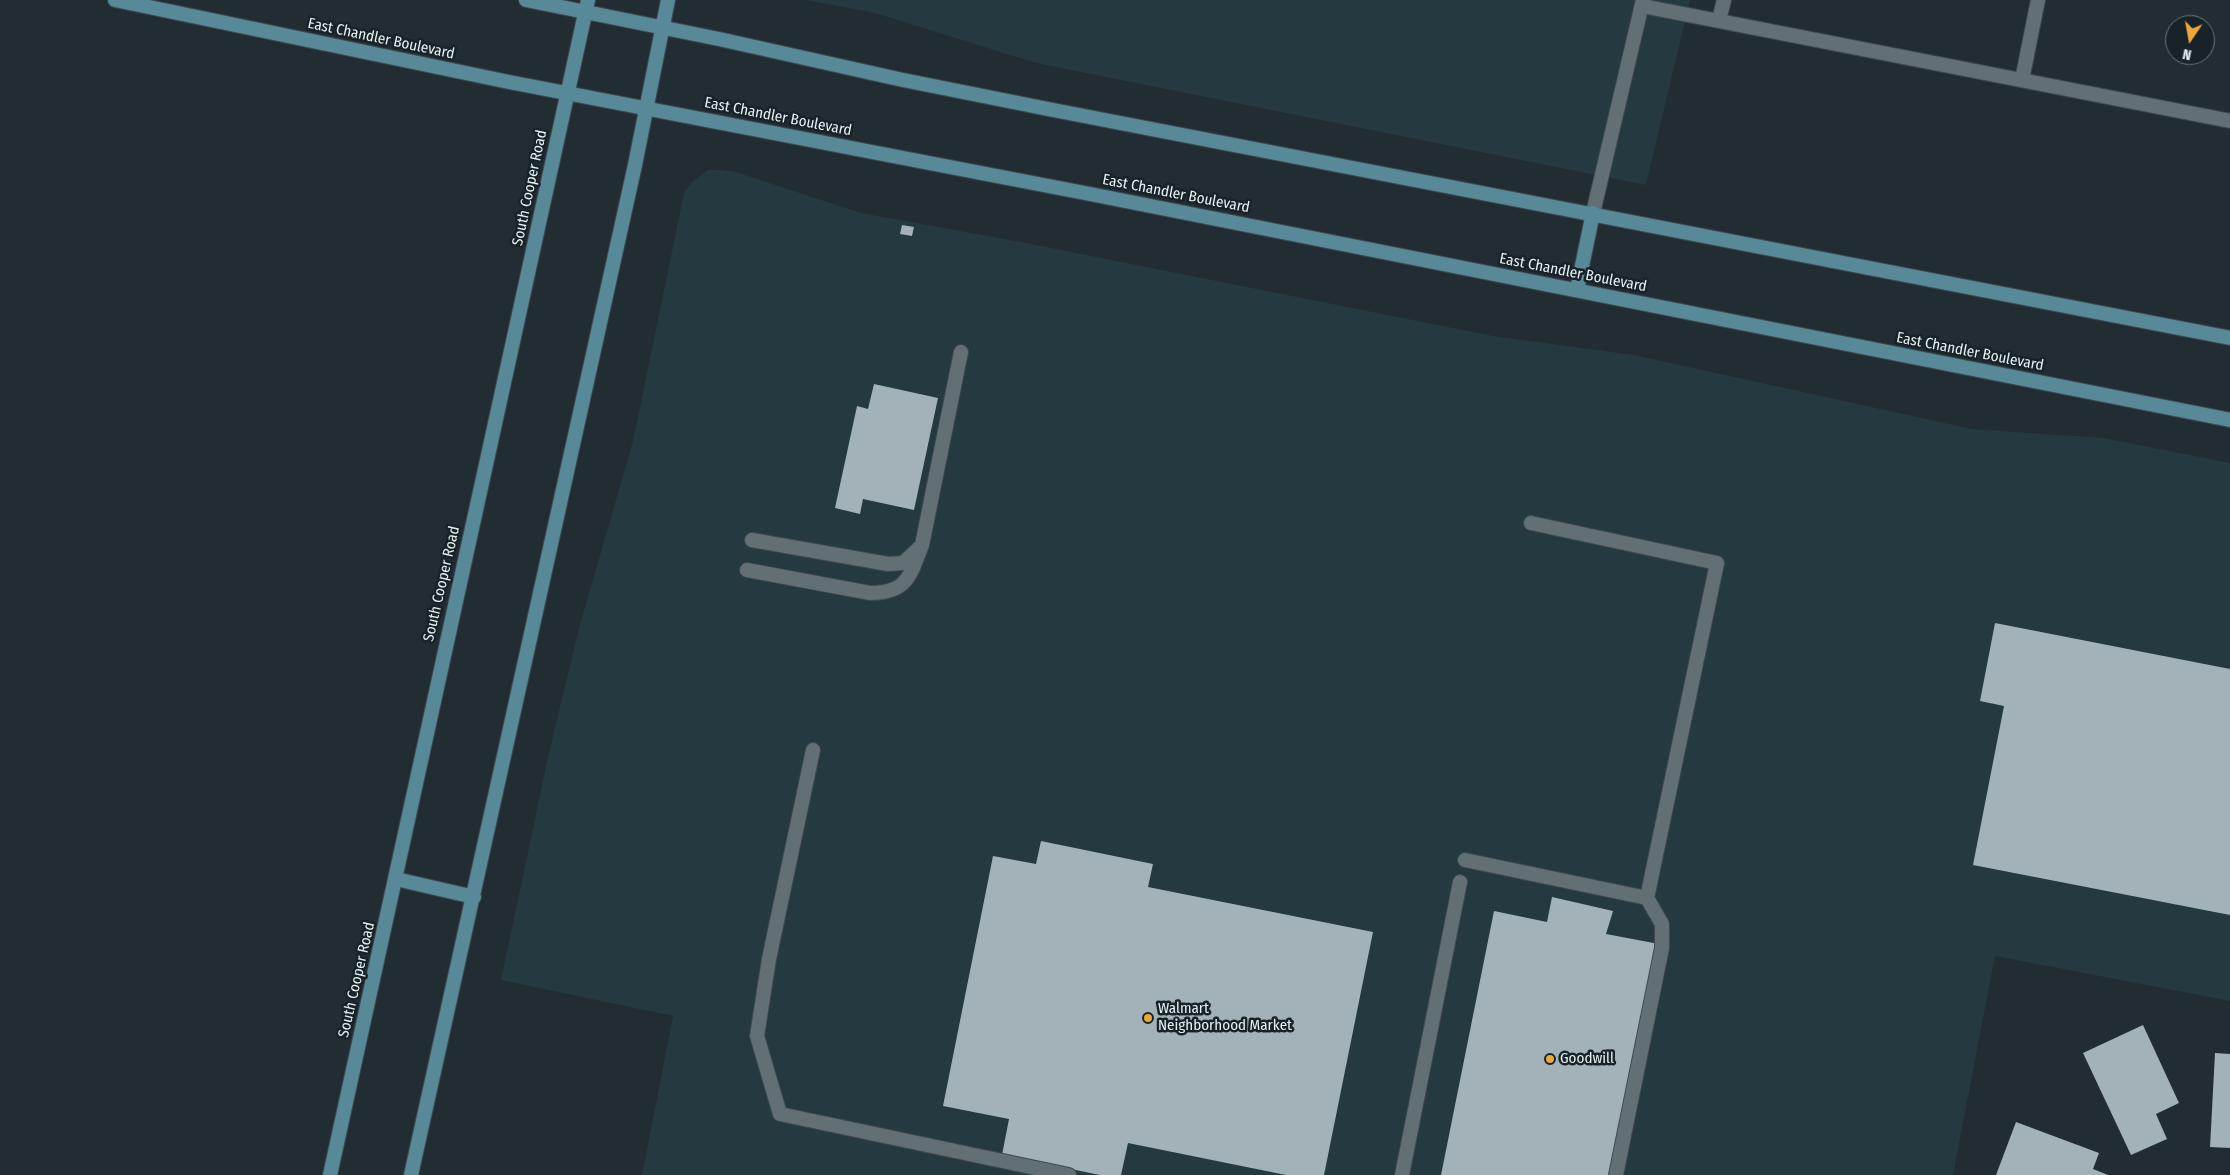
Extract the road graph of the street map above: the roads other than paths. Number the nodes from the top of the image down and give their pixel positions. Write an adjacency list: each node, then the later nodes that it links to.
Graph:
1 (115, 0): 11 (main road, East Chandler Boulevard)
2 (526, 0): 7 (main road)
3 (668, 0): 9 (main road)
4 (1724, 0): 8 (lane)
5 (2038, 0): 10 (lane)
6 (1642, 3): 8 (lane); 14 (lane)
7 (587, 6): 9 (main road); 11 (main road, South Cooper Road)
8 (1720, 20): 10 (lane)
9 (662, 28): 12 (main road); 14 (main road)
10 (2022, 80): 13 (lane)
11 (567, 93): 12 (main road, East Chandler Boulevard); 25 (main road, South Cooper Road)
12 (645, 108): 15 (main road, East Chandler Boulevard); 27 (main road)
13 (2230, 121)
14 (1593, 213): 15 (main road); 16 (main road)
15 (1577, 290): 18 (main road, East Chandler Boulevard)
16 (2230, 338)
17 (961, 352): 21 (lane)
18 (2230, 420)
19 (1531, 523): 28 (lane)
20 (752, 540): 21 (lane)
21 (922, 546): 22 (lane)
22 (747, 570)
23 (813, 750): 31 (lane)
24 (1465, 860): 28 (lane)
25 (396, 879): 27 (main road); 29 (main road, South Cooper Road)
26 (1460, 882): 32 (lane)
27 (474, 897): 30 (main road)
28 (1646, 898): 33 (lane)
29 (330, 1175)
30 (411, 1175)
31 (1069, 1175)
32 (1402, 1175)
33 (1616, 1175)

